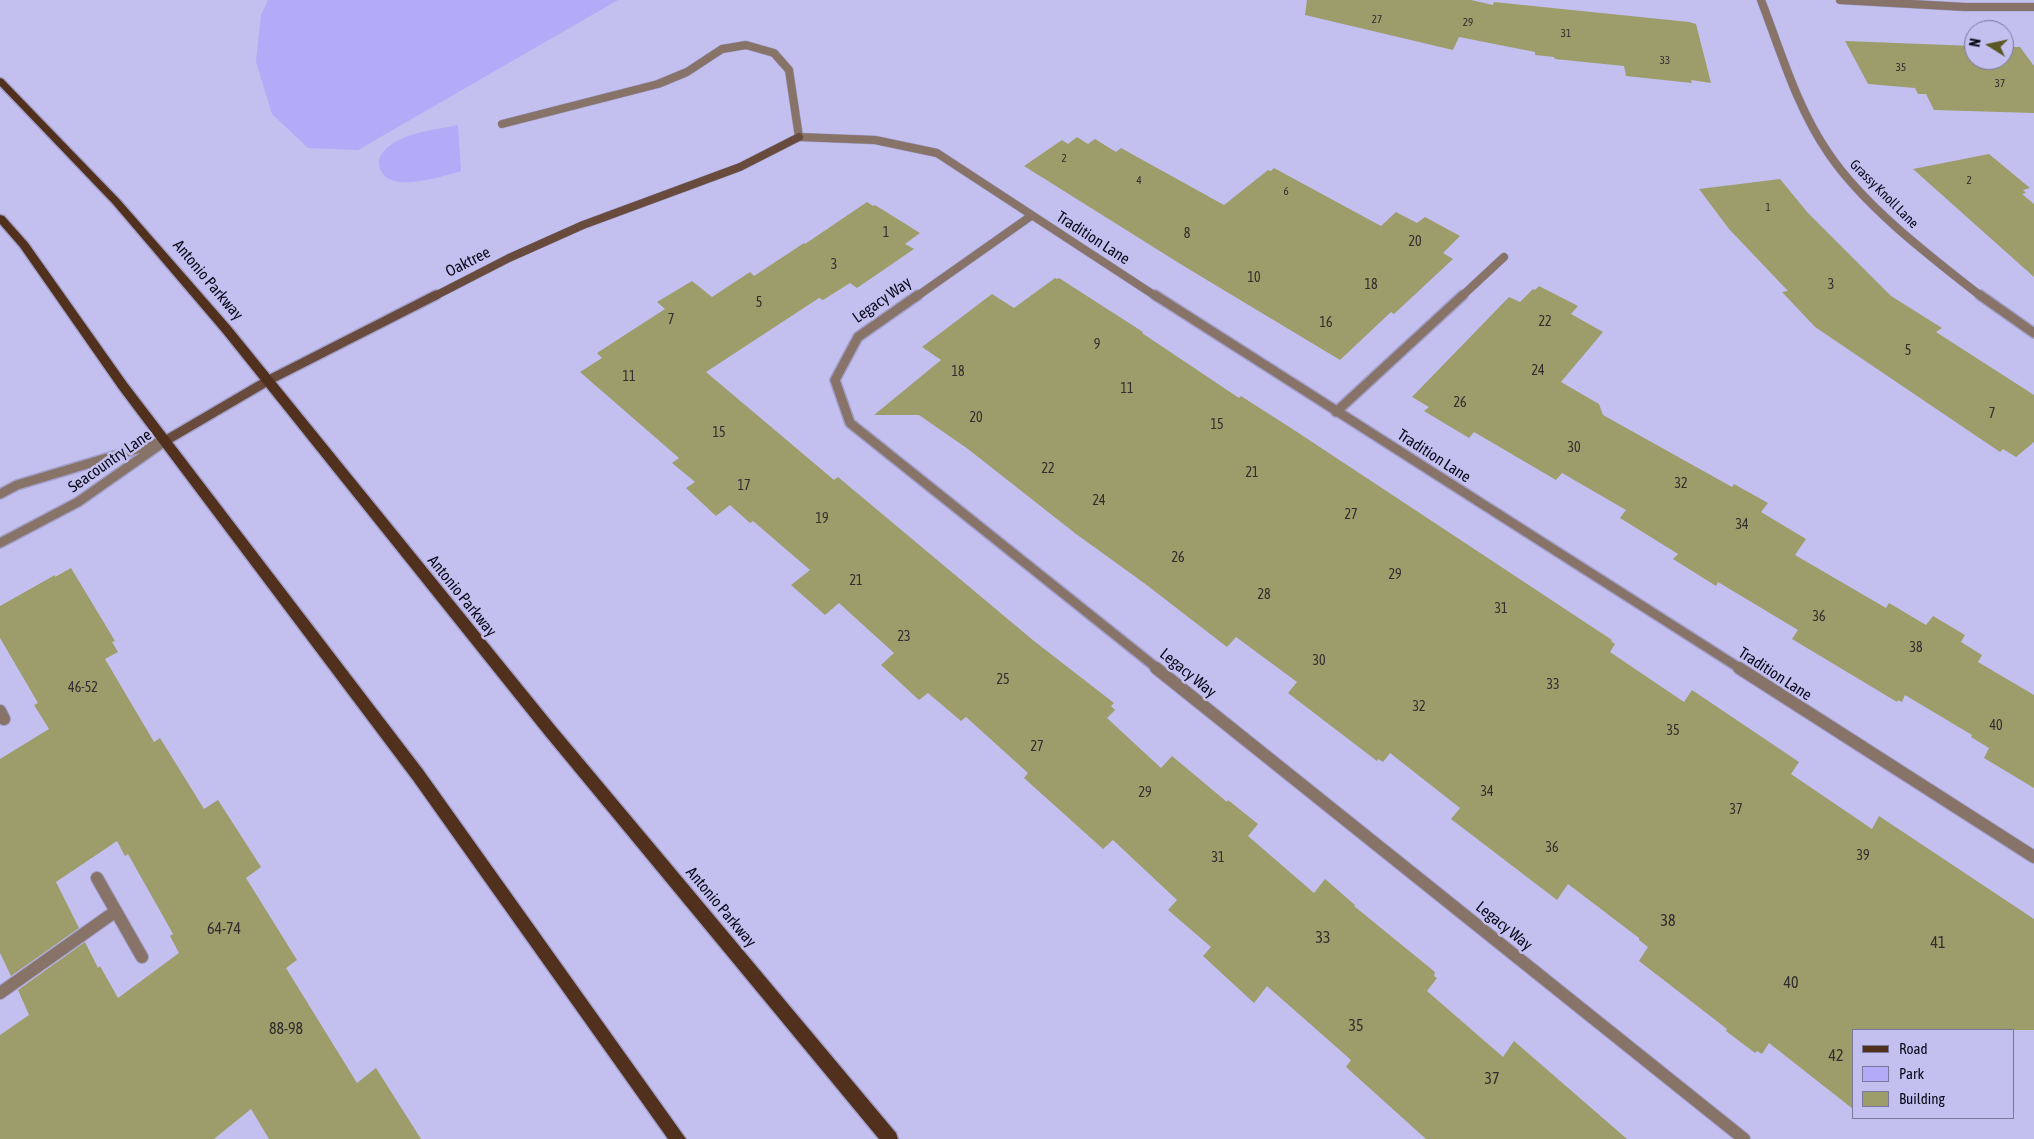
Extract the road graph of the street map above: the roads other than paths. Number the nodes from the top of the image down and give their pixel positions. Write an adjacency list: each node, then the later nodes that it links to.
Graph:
1 (1761, 0): 10 (street, Grassy Knoll Lane)
2 (1840, 0): 3 (street)
3 (2034, 7)
4 (0, 81): 11 (main road, Antonio Parkway)
5 (502, 124): 6 (street)
6 (799, 137): 7 (street, Tradition Lane); 11 (street, Oaktree)
7 (1031, 216): 12 (street, Tradition Lane); 23 (street, Legacy Way)
8 (0, 218): 13 (main road)
9 (1504, 257): 12 (street)
10 (2034, 333)
11 (269, 380): 13 (street, Oaktree); 22 (main road, Antonio Parkway)
12 (1336, 412): 16 (street, Tradition Lane)
13 (165, 441): 14 (street, Seacountry Lane); 15 (street, Seacountry Lane); 21 (main road)
14 (0, 494)
15 (0, 543)
16 (2034, 857)
17 (97, 878): 18 (street)
18 (116, 911): 19 (street); 20 (street)
19 (142, 957)
20 (0, 993)
21 (678, 1139)
22 (890, 1139)
23 (1744, 1139)

